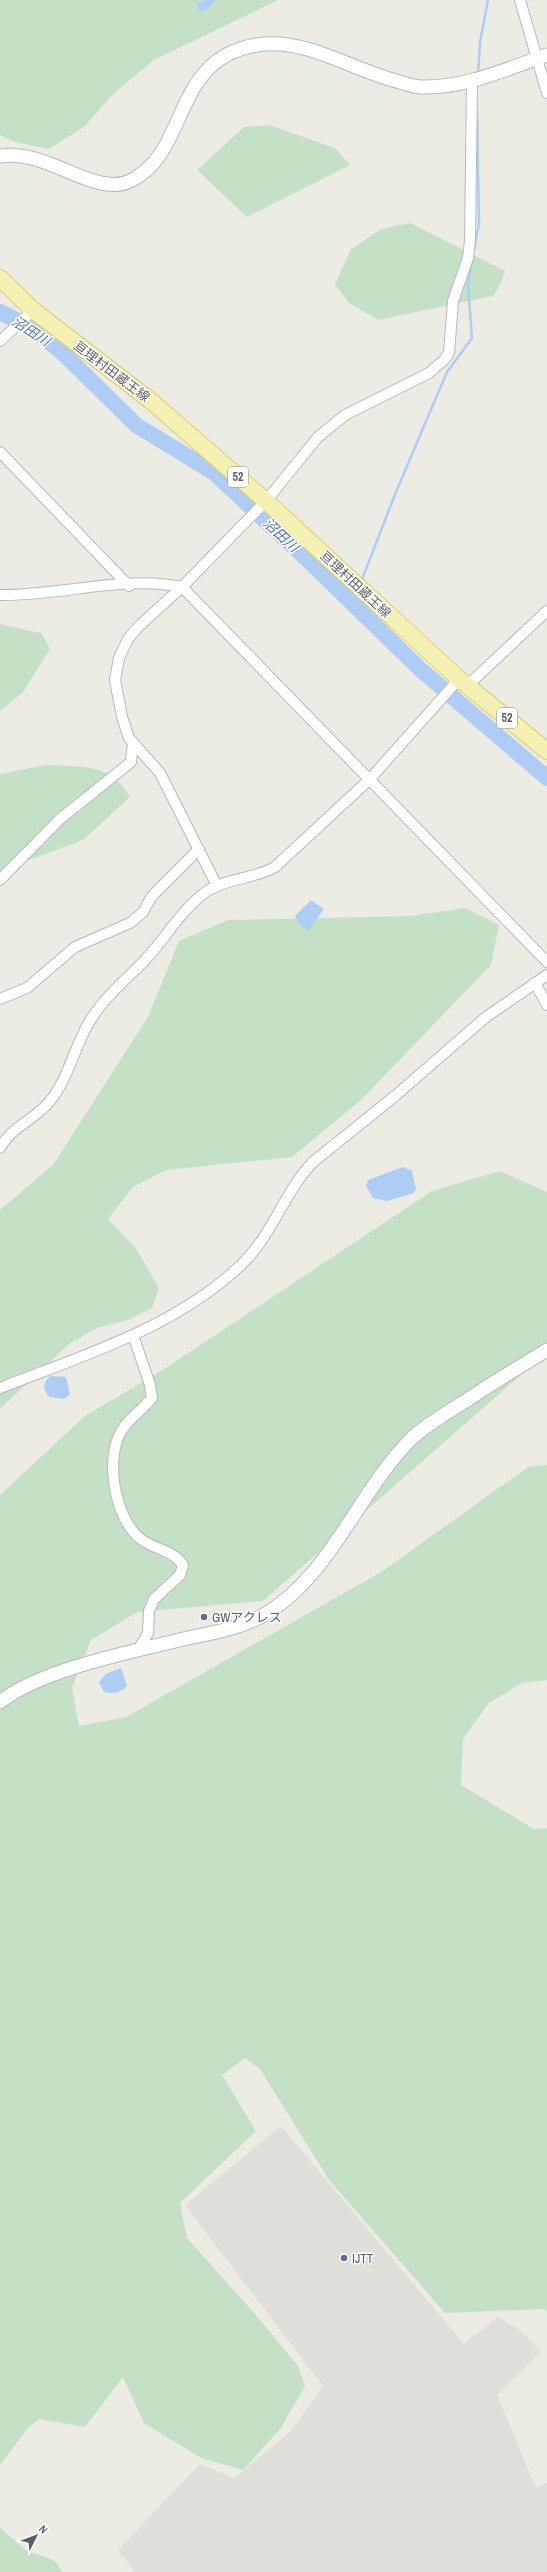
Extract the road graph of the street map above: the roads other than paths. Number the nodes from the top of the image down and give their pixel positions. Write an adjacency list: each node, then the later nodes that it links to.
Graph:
1 (520, 0): 2 (street)
2 (542, 57): 3 (street); 4 (street)
3 (472, 82): 5 (street); 10 (street)
4 (547, 93)
5 (0, 156)
6 (0, 278): 7 (main road, 亘理村田蔵王線 / 52)
7 (33, 310): 8 (street); 10 (main road, 亘理村田蔵王線 / 52)
8 (0, 341)
9 (0, 452): 11 (street)
10 (266, 501): 12 (street); 15 (main road, 亘理村田蔵王線 / 52)
11 (129, 586): 12 (street); 13 (street)
12 (182, 588): 16 (street); 18 (street)
13 (0, 595)
14 (547, 611): 15 (street)
15 (463, 683): 17 (main road, 亘理村田蔵王線 / 52); 18 (street)
16 (133, 742): 19 (street); 20 (street)
17 (547, 750)
18 (370, 779): 21 (street); 22 (street)
19 (199, 849): 21 (street); 25 (street)
20 (0, 880)
21 (217, 886): 27 (street)
22 (547, 962)
23 (547, 975): 24 (street)
24 (535, 983): 26 (street); 28 (street)
25 (0, 999)
26 (547, 1005)
27 (0, 1148)
28 (133, 1335): 30 (street); 31 (street)
29 (547, 1350): 31 (street)
30 (0, 1388)
31 (138, 1650): 32 (street)
32 (0, 1702)

